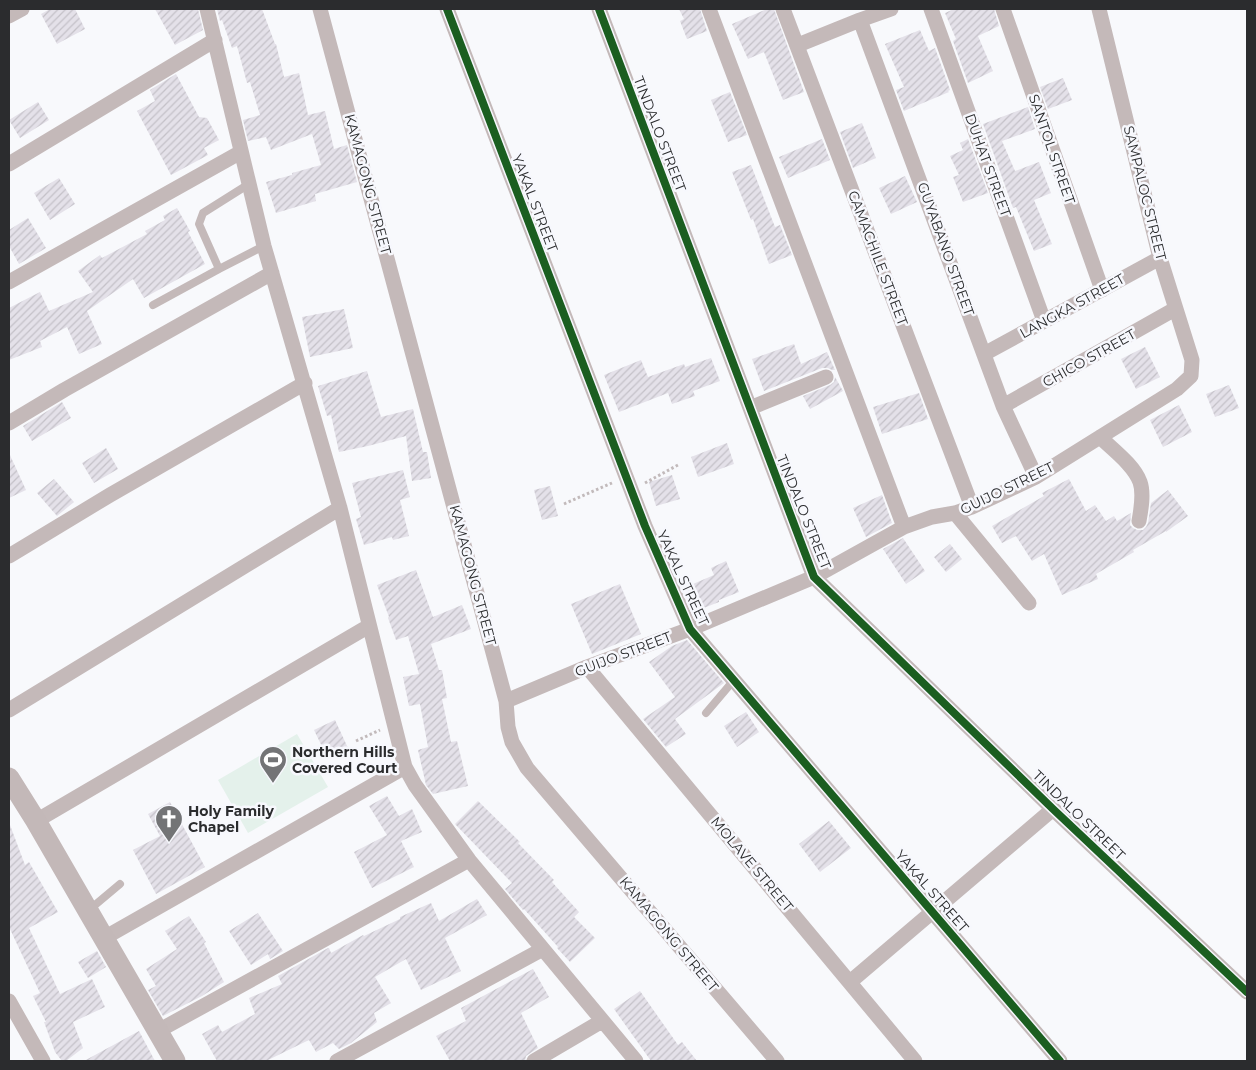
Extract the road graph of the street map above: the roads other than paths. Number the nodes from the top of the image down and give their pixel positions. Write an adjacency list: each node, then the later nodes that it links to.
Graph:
1 (22, 9): 12 (street)
2 (207, 9): 14 (street)
3 (320, 9): 49 (street, KAMAGONG STREET)
4 (447, 9): 46 (street, YAKAL STREET)
5 (599, 9): 33 (street, TINDALO STREET)
6 (709, 9): 41 (street)
7 (783, 9): 15 (street, CAMACHILE STREET)
8 (891, 9): 13 (street)
9 (931, 9): 27 (street, DUHAT STREET)
10 (1003, 9): 24 (street, SANTOL STREET)
11 (1099, 9): 20 (street, SAMPALOC STREET)
12 (9, 16)
13 (860, 20): 15 (street); 28 (street, GUYABANO STREET)
14 (215, 40): 16 (street); 17 (street)
15 (798, 46): 37 (street, CAMACHILE STREET)
16 (241, 152): 18 (street); 23 (street)
17 (9, 164)
18 (249, 184): 19 (street); 21 (lane)
19 (264, 246): 21 (lane); 22 (street)
20 (1160, 258): 24 (street, LANGKA STREET); 26 (street, SAMPALOC STREET)
21 (219, 269): 25 (lane)
22 (272, 272): 31 (street); 34 (street)
23 (9, 282)
24 (1102, 290): 27 (street, LANGKA STREET)
25 (153, 305)
26 (1175, 309): 29 (street, SAMPALOC STREET); 32 (street, CHICO STREET)
27 (1044, 321): 28 (street, LANGKA STREET)
28 (984, 354): 32 (street, GUYABANO STREET)
29 (1191, 376): 35 (street, GUIJO STREET)
30 (826, 377): 33 (street)
31 (305, 383): 38 (street); 42 (street)
32 (1003, 406): 36 (street, GUYABANO STREET)
33 (750, 408): 43 (street, TINDALO STREET)
34 (9, 423)
35 (1100, 437): 36 (street, GUIJO STREET); 40 (street)
36 (1036, 477): 37 (street, GUIJO STREET)
37 (972, 507): 39 (street, GUIJO STREET)
38 (340, 508): 45 (street); 50 (street)
39 (955, 513): 41 (street, GUIJO STREET); 44 (street)
40 (1138, 521)
41 (904, 528): 43 (street, GUIJO STREET)
42 (9, 556)
43 (814, 577): 46 (street, GUIJO STREET); 54 (street, TINDALO STREET)
44 (1029, 604)
45 (369, 626): 52 (street); 55 (street)
46 (690, 628): 47 (street, GUIJO STREET); 48 (street, YAKAL STREET)
47 (587, 667): 49 (street, GUIJO STREET); 62 (street, MOLAVE STREET)
48 (734, 680): 51 (lane); 59 (street, YAKAL STREET)
49 (506, 701): 72 (street, KAMAGONG STREET)
50 (9, 710)
51 (706, 713)
52 (405, 767): 56 (street); 60 (street)
53 (9, 778): 55 (street)
54 (1054, 808): 59 (street); 63 (street, TINDALO STREET)
55 (36, 821): 58 (street)
56 (469, 860): 61 (street); 66 (street)
57 (120, 884): 58 (lane)
58 (88, 910): 60 (street)
59 (932, 911): 62 (street); 74 (street, YAKAL STREET)
60 (104, 938): 66 (street)
61 (543, 949): 65 (street); 69 (street)
62 (850, 982): 73 (street, MOLAVE STREET)
63 (1247, 992)
64 (9, 1000): 67 (street)
65 (602, 1021): 70 (street); 71 (street)
66 (158, 1031): 68 (street)
67 (44, 1061)
68 (175, 1061)
69 (337, 1061)
70 (534, 1061)
71 (636, 1061)
72 (777, 1061)
73 (916, 1061)
74 (1060, 1061)

